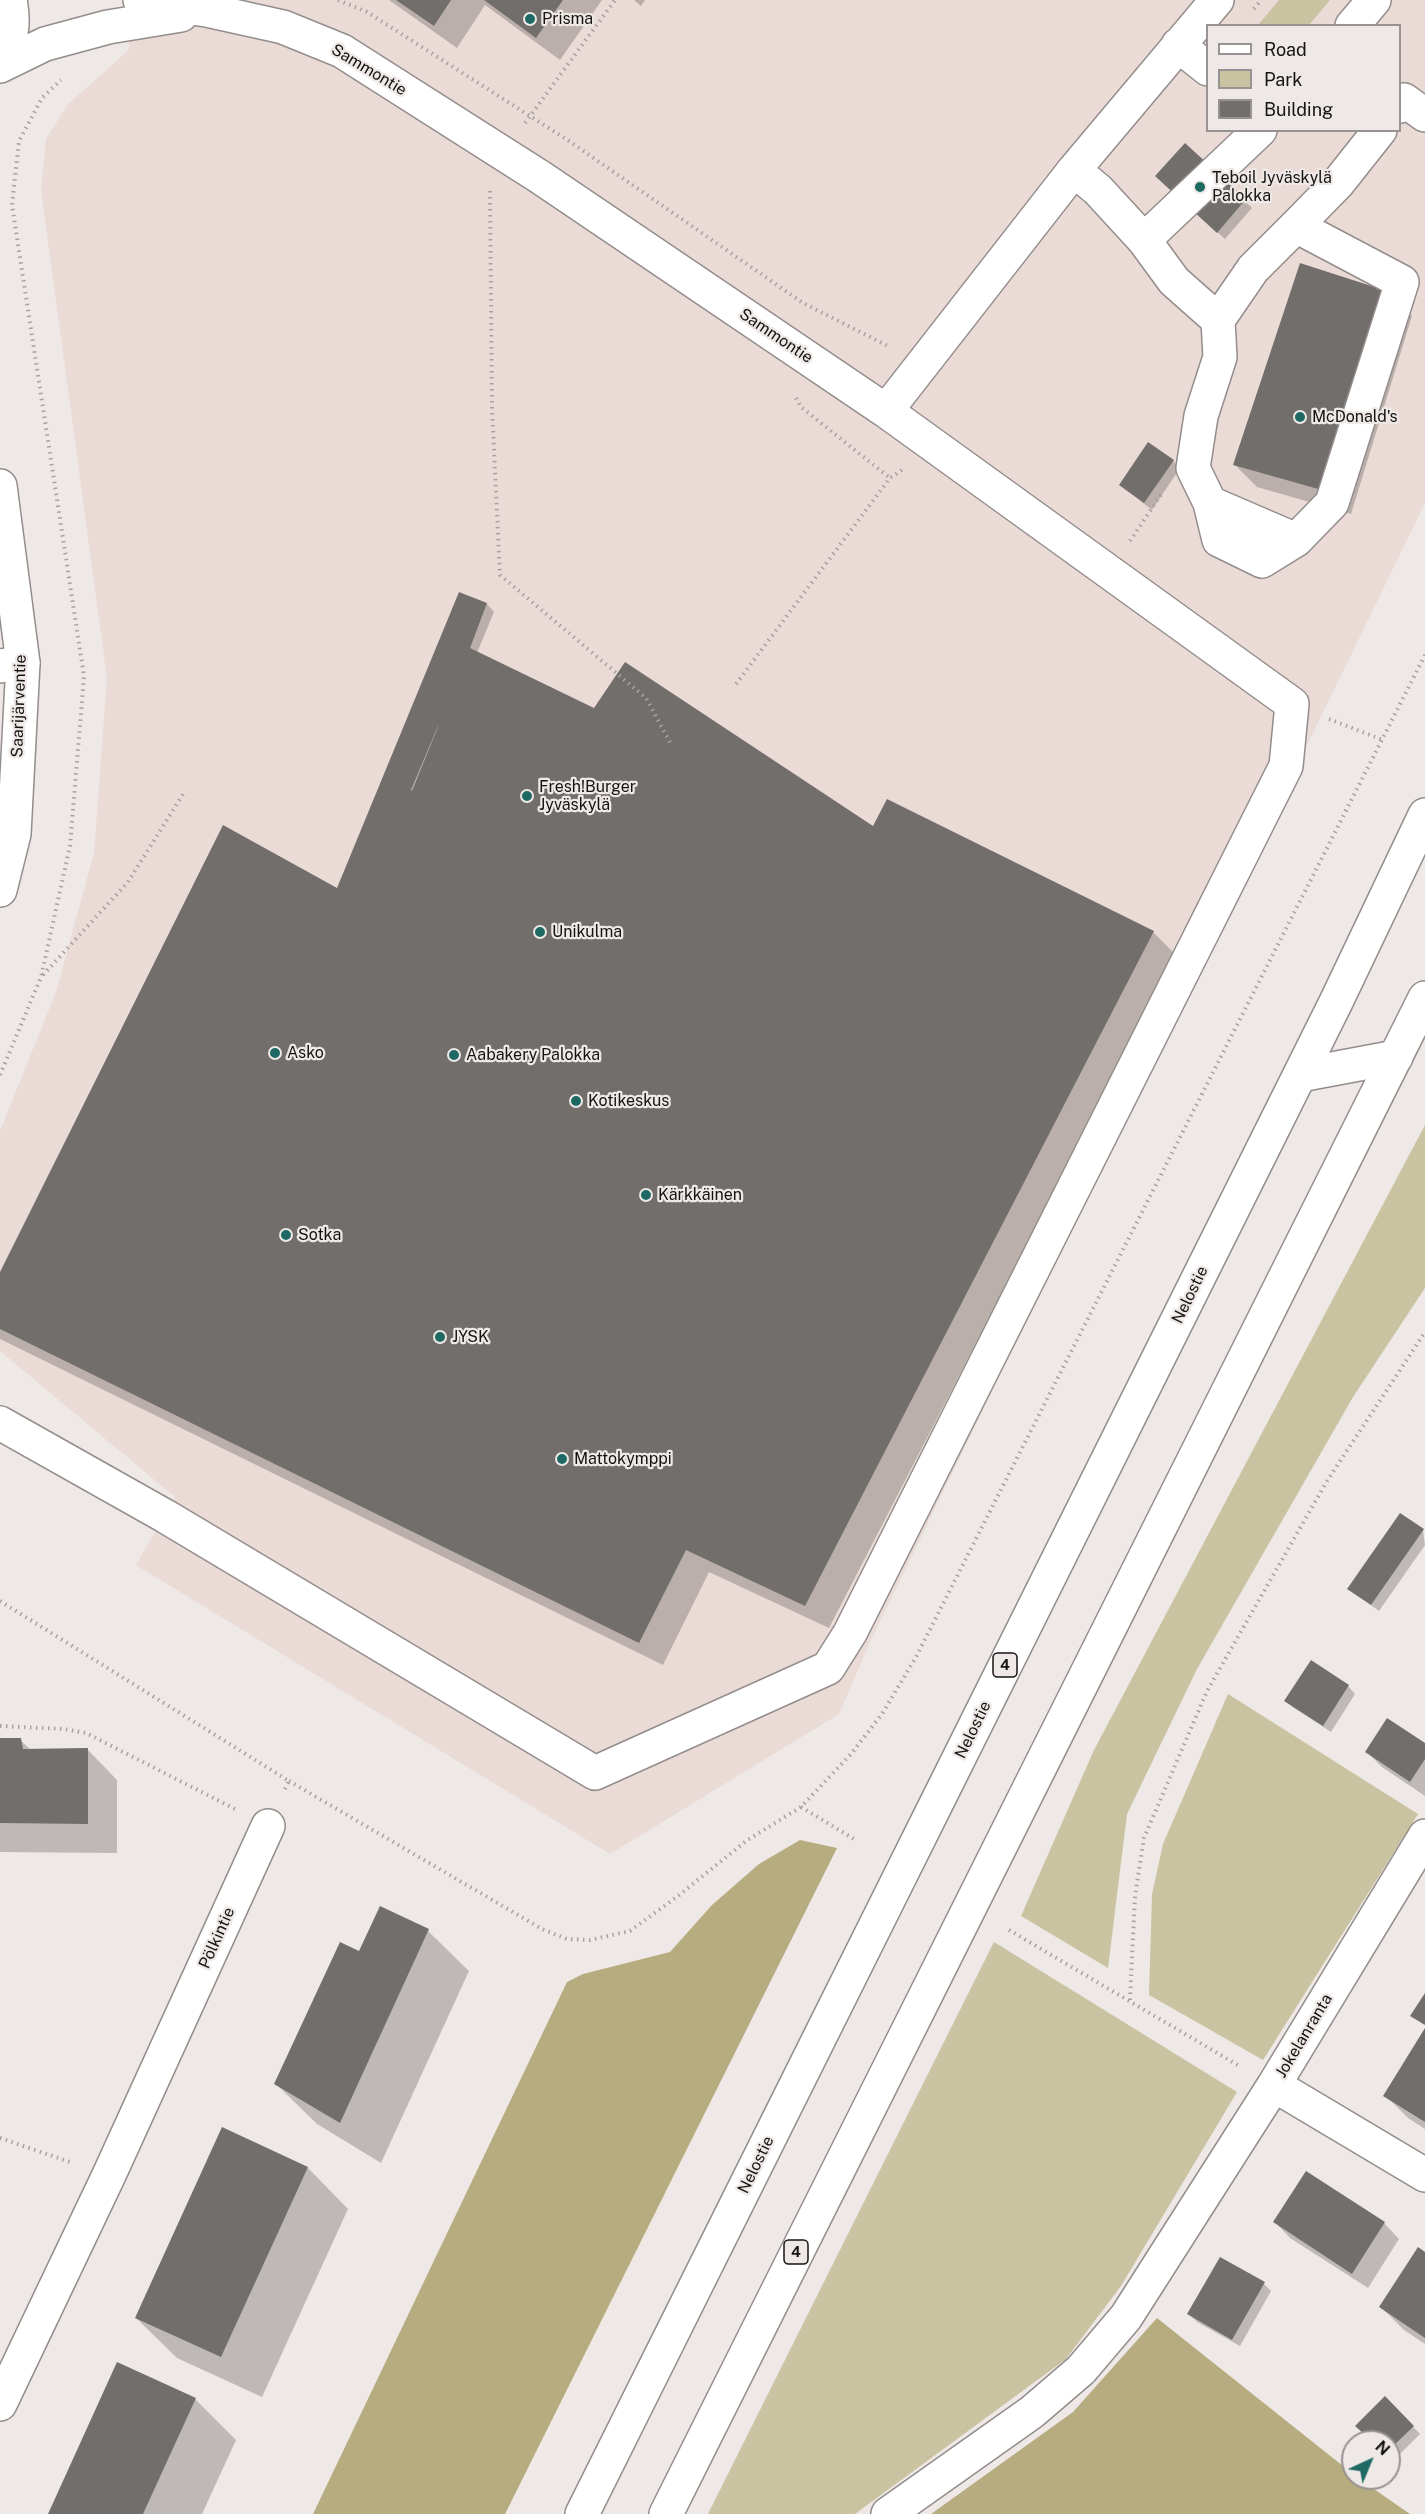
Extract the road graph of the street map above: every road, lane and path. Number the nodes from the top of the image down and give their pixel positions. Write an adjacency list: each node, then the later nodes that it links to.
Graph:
1 (10, 0): 12 (main road)
2 (140, 0): 7 (main road, Sammontie)
3 (338, 0): 16 (path)
4 (615, 0): 16 (path)
5 (1217, 0): 11 (main road)
6 (1374, 0): 9 (main road)
7 (206, 10): 8 (main road, Sammontie); 10 (main road, Sammontie)
8 (287, 13): 19 (main road, Sammontie)
9 (1354, 24)
10 (85, 32): 12 (main road, Sammontie); 36 (path)
11 (1178, 45): 13 (main road); 20 (main road)
12 (0, 66)
13 (1206, 67)
14 (1401, 104): 15 (main road)
15 (1425, 115)
16 (531, 116): 19 (path); 24 (path)
17 (1258, 132): 22 (main road)
18 (1378, 132): 21 (main road)
19 (502, 152): 25 (main road, Sammontie); 32 (path)
20 (1074, 170): 22 (main road); 24 (main road)
21 (1296, 226): 23 (main road); 23 (main road)
22 (1144, 240): 23 (main road)
23 (1218, 320)
24 (921, 368): 25 (main road)
25 (886, 411): 28 (main road, Sammontie)
26 (0, 486): 29 (main road, Saarijärventie)
27 (1165, 489): 28 (path)
28 (1109, 572): 30 (main road, Sammontie)
29 (12, 664): 35 (main road, Saarijärventie)
30 (1292, 704): 31 (path); 42 (main road)
31 (1383, 740)
32 (672, 746)
33 (185, 791): 36 (path)
34 (1425, 815): 40 (main road, Nelostie / 4)
35 (0, 890)
36 (41, 977): 39 (path)
37 (1425, 998): 38 (main road, 4)
38 (1396, 1057): 40 (main road); 57 (main road, 4)
39 (0, 1074)
40 (1300, 1075): 56 (main road, Nelostie / 4)
41 (1425, 1332): 50 (path)
42 (0, 1423)
43 (0, 1601): 46 (path)
44 (0, 1726): 46 (path)
45 (801, 1807): 48 (path)
46 (268, 1826): 53 (main road, Pölkintie)
47 (1425, 1836): 51 (main road, Jokelanranta)
48 (854, 1839)
49 (1010, 1930): 50 (path)
50 (1130, 2000): 51 (path)
51 (1274, 2085): 54 (main road, Jokelanranta); 58 (main road)
52 (0, 2138): 53 (path)
53 (109, 2175): 55 (main road, Pölkintie)
54 (1425, 2175)
55 (0, 2404)
56 (582, 2514)
57 (666, 2514)
58 (888, 2514)

